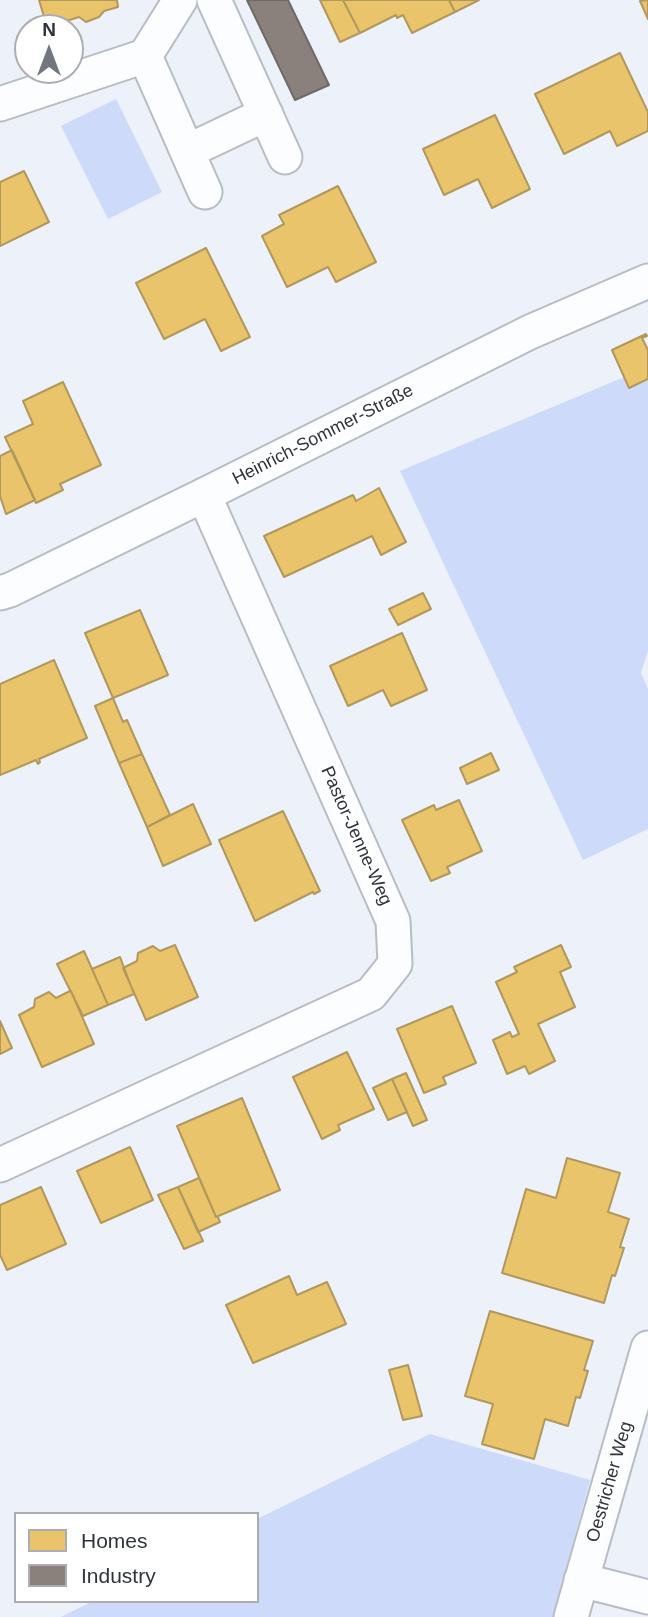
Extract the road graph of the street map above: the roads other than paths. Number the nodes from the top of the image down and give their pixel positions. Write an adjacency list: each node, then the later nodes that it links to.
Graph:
1 (180, 0): 3 (street)
2 (214, 0): 5 (street)
3 (145, 56): 4 (street); 6 (street)
4 (0, 104)
5 (266, 114): 6 (street); 7 (street)
6 (188, 151): 8 (street)
7 (285, 158)
8 (205, 192)
9 (648, 281): 10 (street, Heinrich-Sommer-Straße)
10 (204, 495): 11 (street, Heinrich-Sommer-Straße); 12 (street, Pastor-Jenne-Weg)
11 (0, 593)
12 (0, 1165)
13 (648, 1348): 14 (street, Oestricher Weg)
14 (581, 1580): 15 (street); 16 (street, Oestricher Weg)
15 (648, 1597)
16 (571, 1617)

